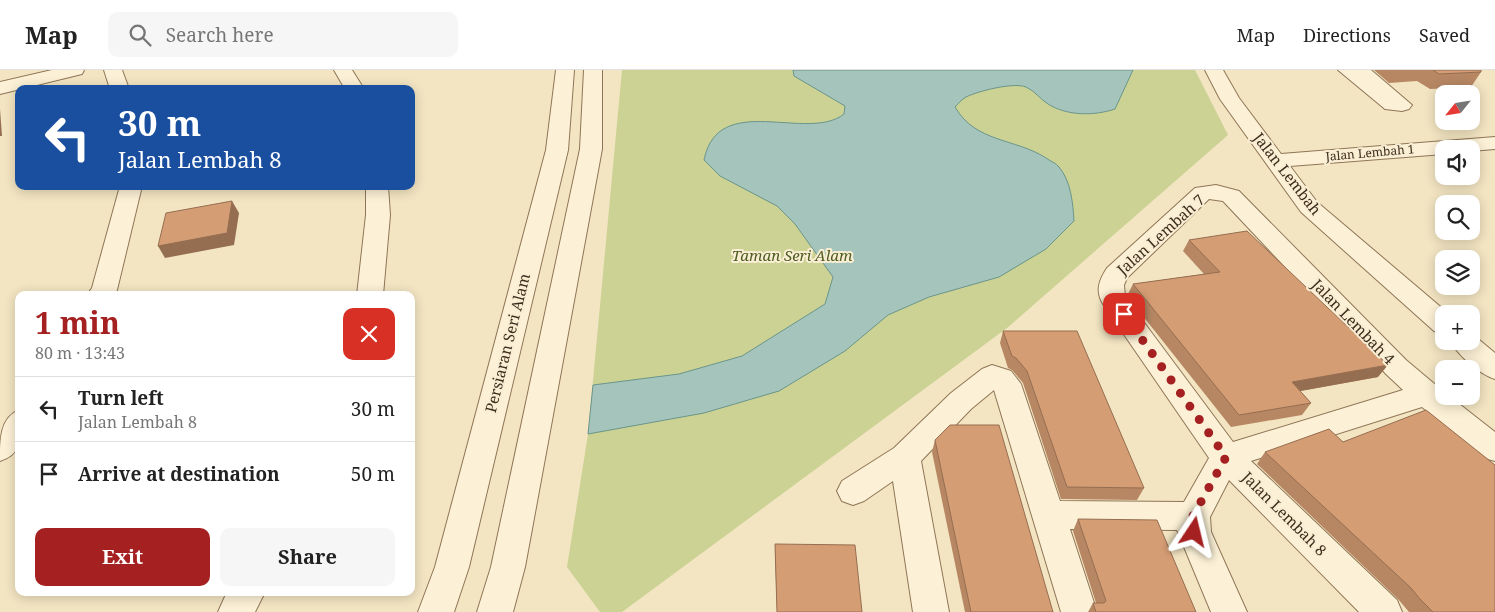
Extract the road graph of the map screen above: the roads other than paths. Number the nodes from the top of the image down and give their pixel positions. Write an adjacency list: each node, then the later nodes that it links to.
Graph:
1 (75, 70): 11 (street)
2 (113, 70): 9 (street)
3 (343, 70): 10 (street)
4 (565, 70): 34 (street, Persiaran Seri Alam)
5 (593, 70): 35 (street)
6 (1214, 70): 13 (street, Jalan Lembah)
7 (1347, 70): 8 (street)
8 (1360, 70)
9 (119, 85)
10 (352, 85)
11 (0, 88)
12 (1495, 143): 13 (street, Jalan Lembah 1)
13 (1275, 161): 20 (street, Jalan Lembah)
14 (130, 190): 18 (street)
15 (377, 190): 19 (street)
16 (1216, 192): 17 (street, Jalan Lembah 7); 23 (street, Jalan Lembah 4)
17 (1111, 285): 28 (street, Jalan Lembah 8)
18 (103, 291)
19 (370, 291)
20 (1435, 316)
21 (1474, 350): 22 (street)
22 (1495, 369)
23 (1426, 394): 26 (street, Jalan Lembah 4); 28 (street)
24 (15, 428): 25 (street)
25 (0, 449)
26 (1495, 449)
27 (905, 457): 29 (street); 30 (street); 36 (street)
28 (1226, 457): 31 (street); 39 (street, Jalan Lembah 8)
29 (854, 491)
30 (1047, 515): 31 (street); 37 (street)
31 (1193, 516): 38 (street)
32 (244, 596): 33 (street)
33 (236, 612)
34 (436, 612)
35 (495, 612)
36 (931, 612)
37 (1079, 612)
38 (1229, 612)
39 (1384, 612)

